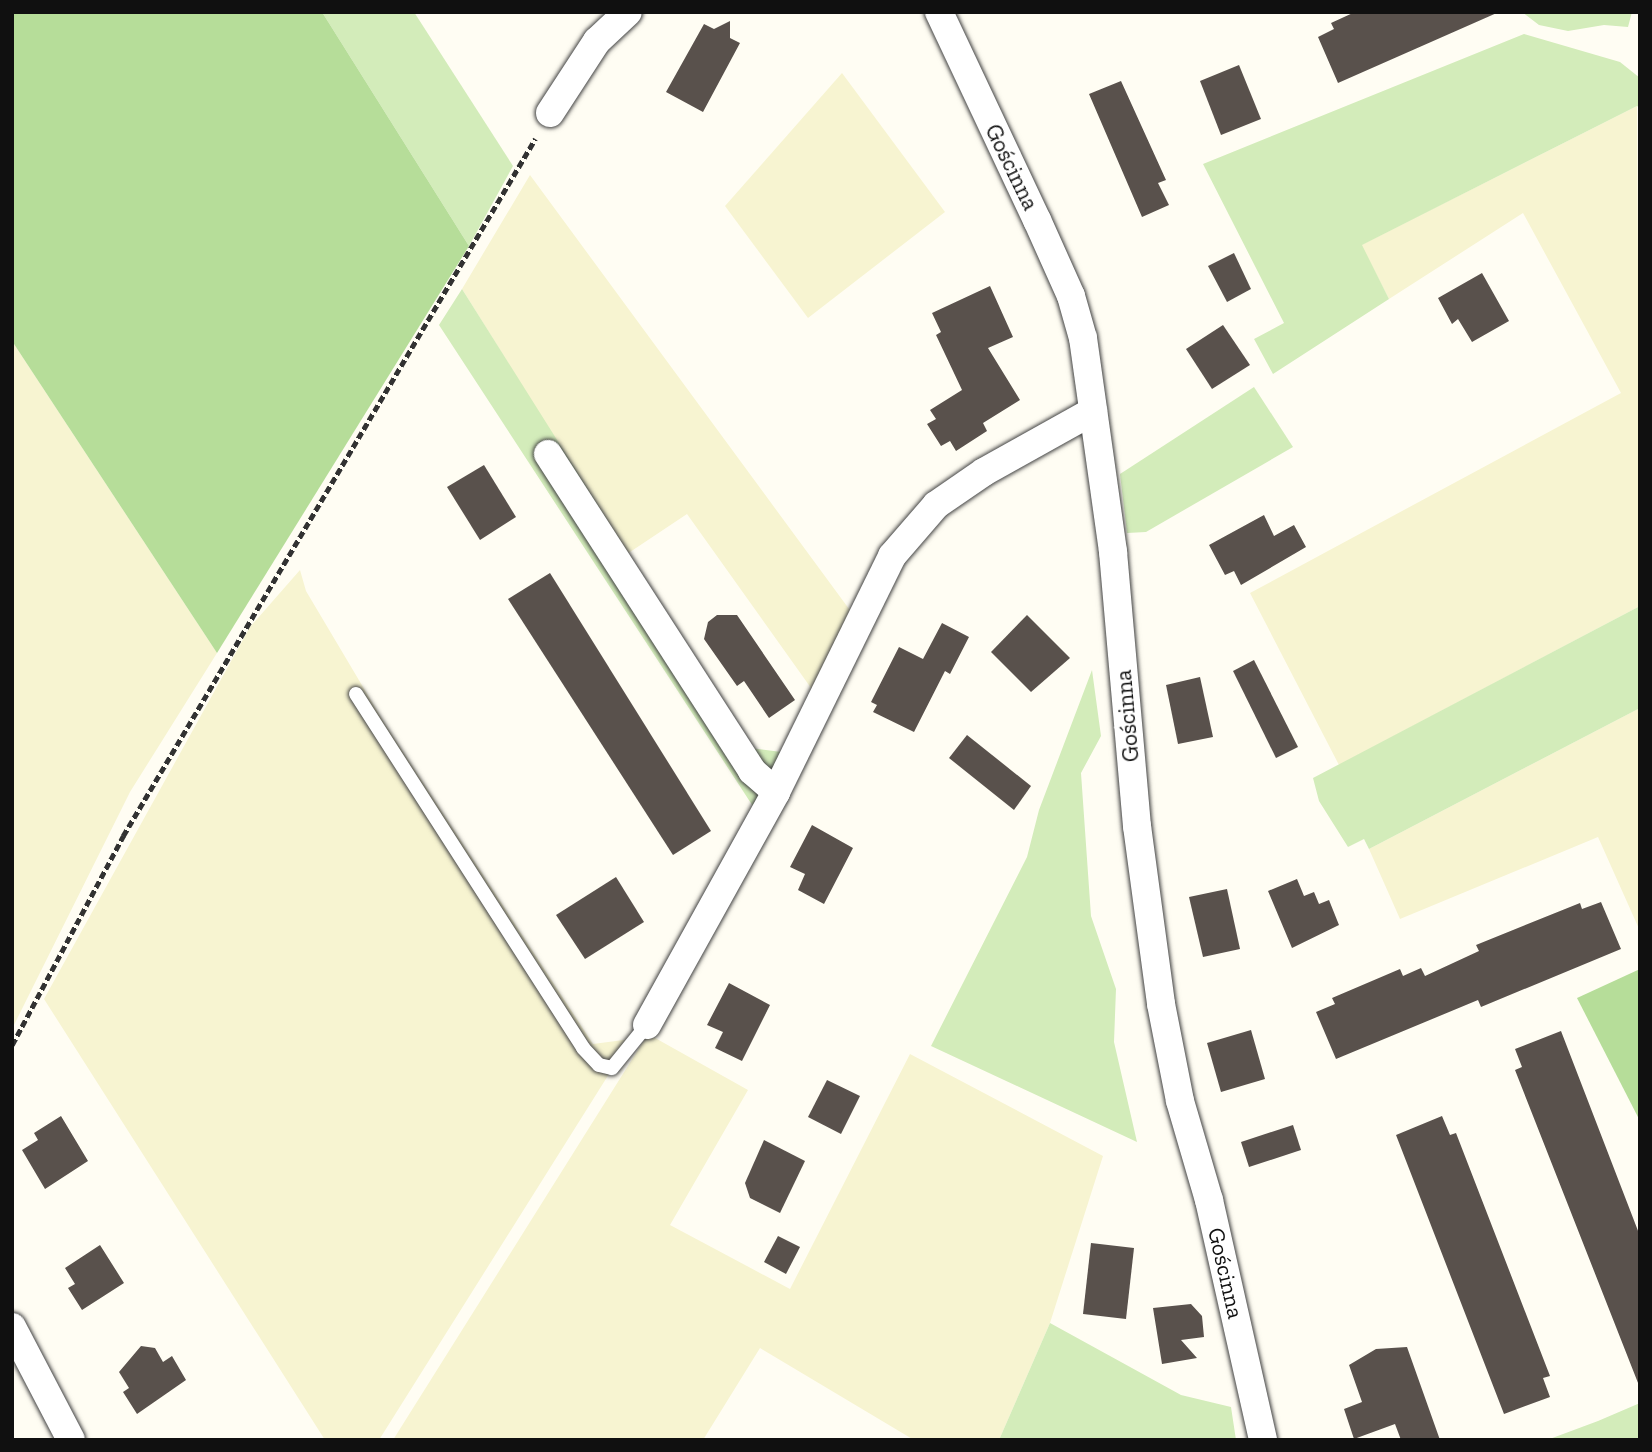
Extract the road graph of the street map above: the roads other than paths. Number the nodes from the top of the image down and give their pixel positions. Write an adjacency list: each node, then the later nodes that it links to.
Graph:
1 (628, 12): 3 (street)
2 (939, 12): 4 (street, Gościnna)
3 (550, 113)
4 (1093, 411): 7 (street); 11 (street, Gościnna)
5 (548, 454): 7 (street)
6 (356, 694): 8 (lane)
7 (776, 792): 8 (street)
8 (647, 1025)
9 (12, 1327): 10 (street)
10 (71, 1440)
11 (1263, 1440)

